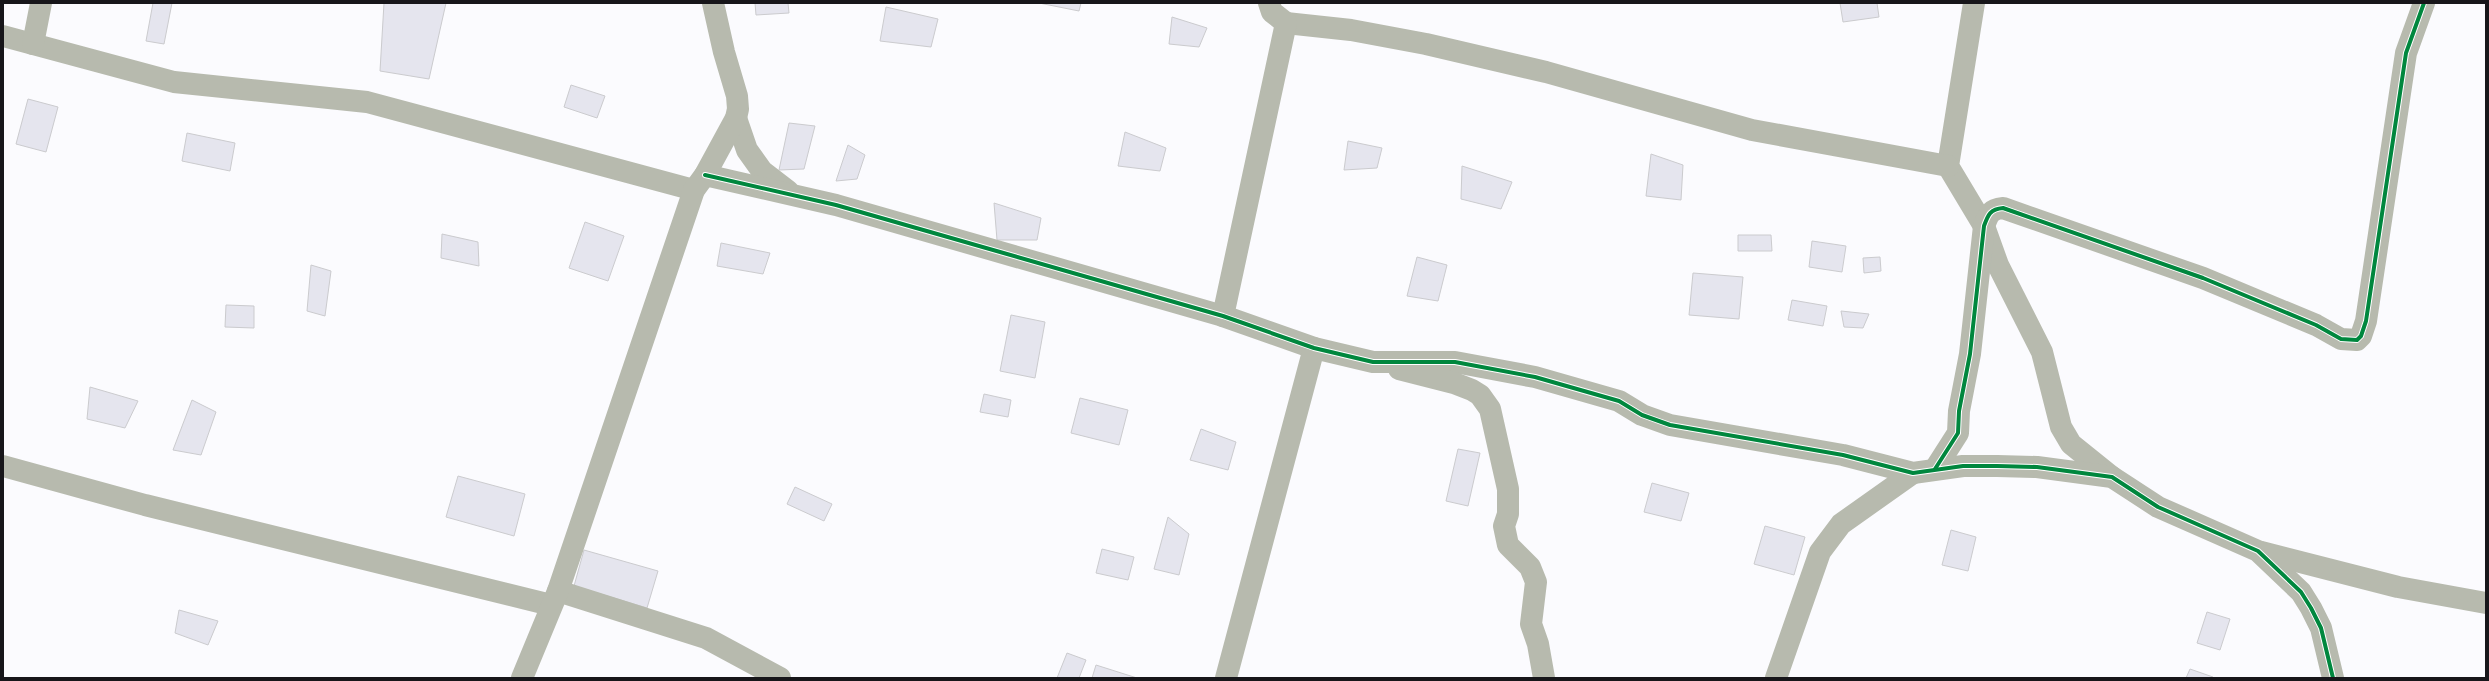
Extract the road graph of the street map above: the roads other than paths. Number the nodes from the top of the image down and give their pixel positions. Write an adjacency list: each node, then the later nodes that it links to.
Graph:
1 (41, 3): 8 (street)
2 (713, 3): 9 (street)
3 (1269, 3): 6 (street)
4 (1974, 3): 10 (street)
5 (2424, 3): 13 (street)
6 (1286, 23): 10 (street); 14 (street)
7 (3, 36): 8 (street)
8 (33, 44): 11 (street)
9 (736, 118): 11 (street); 12 (street)
10 (1948, 166): 13 (street)
11 (700, 182): 12 (street); 22 (street)
12 (794, 196): 14 (street)
13 (1984, 226): 18 (street); 20 (street)
14 (1223, 316): 15 (street)
15 (1314, 348): 16 (street); 26 (street)
16 (1374, 362): 19 (street); 27 (street)
17 (3, 466): 22 (street)
18 (1935, 469): 19 (street); 20 (street)
19 (1913, 473): 28 (street)
20 (2112, 477): 21 (street)
21 (2258, 551): 23 (street); 29 (street)
22 (555, 598): 24 (street); 25 (street)
23 (2486, 603)
24 (522, 678)
25 (780, 678)
26 (1226, 678)
27 (1544, 678)
28 (1776, 678)
29 (2333, 678)

